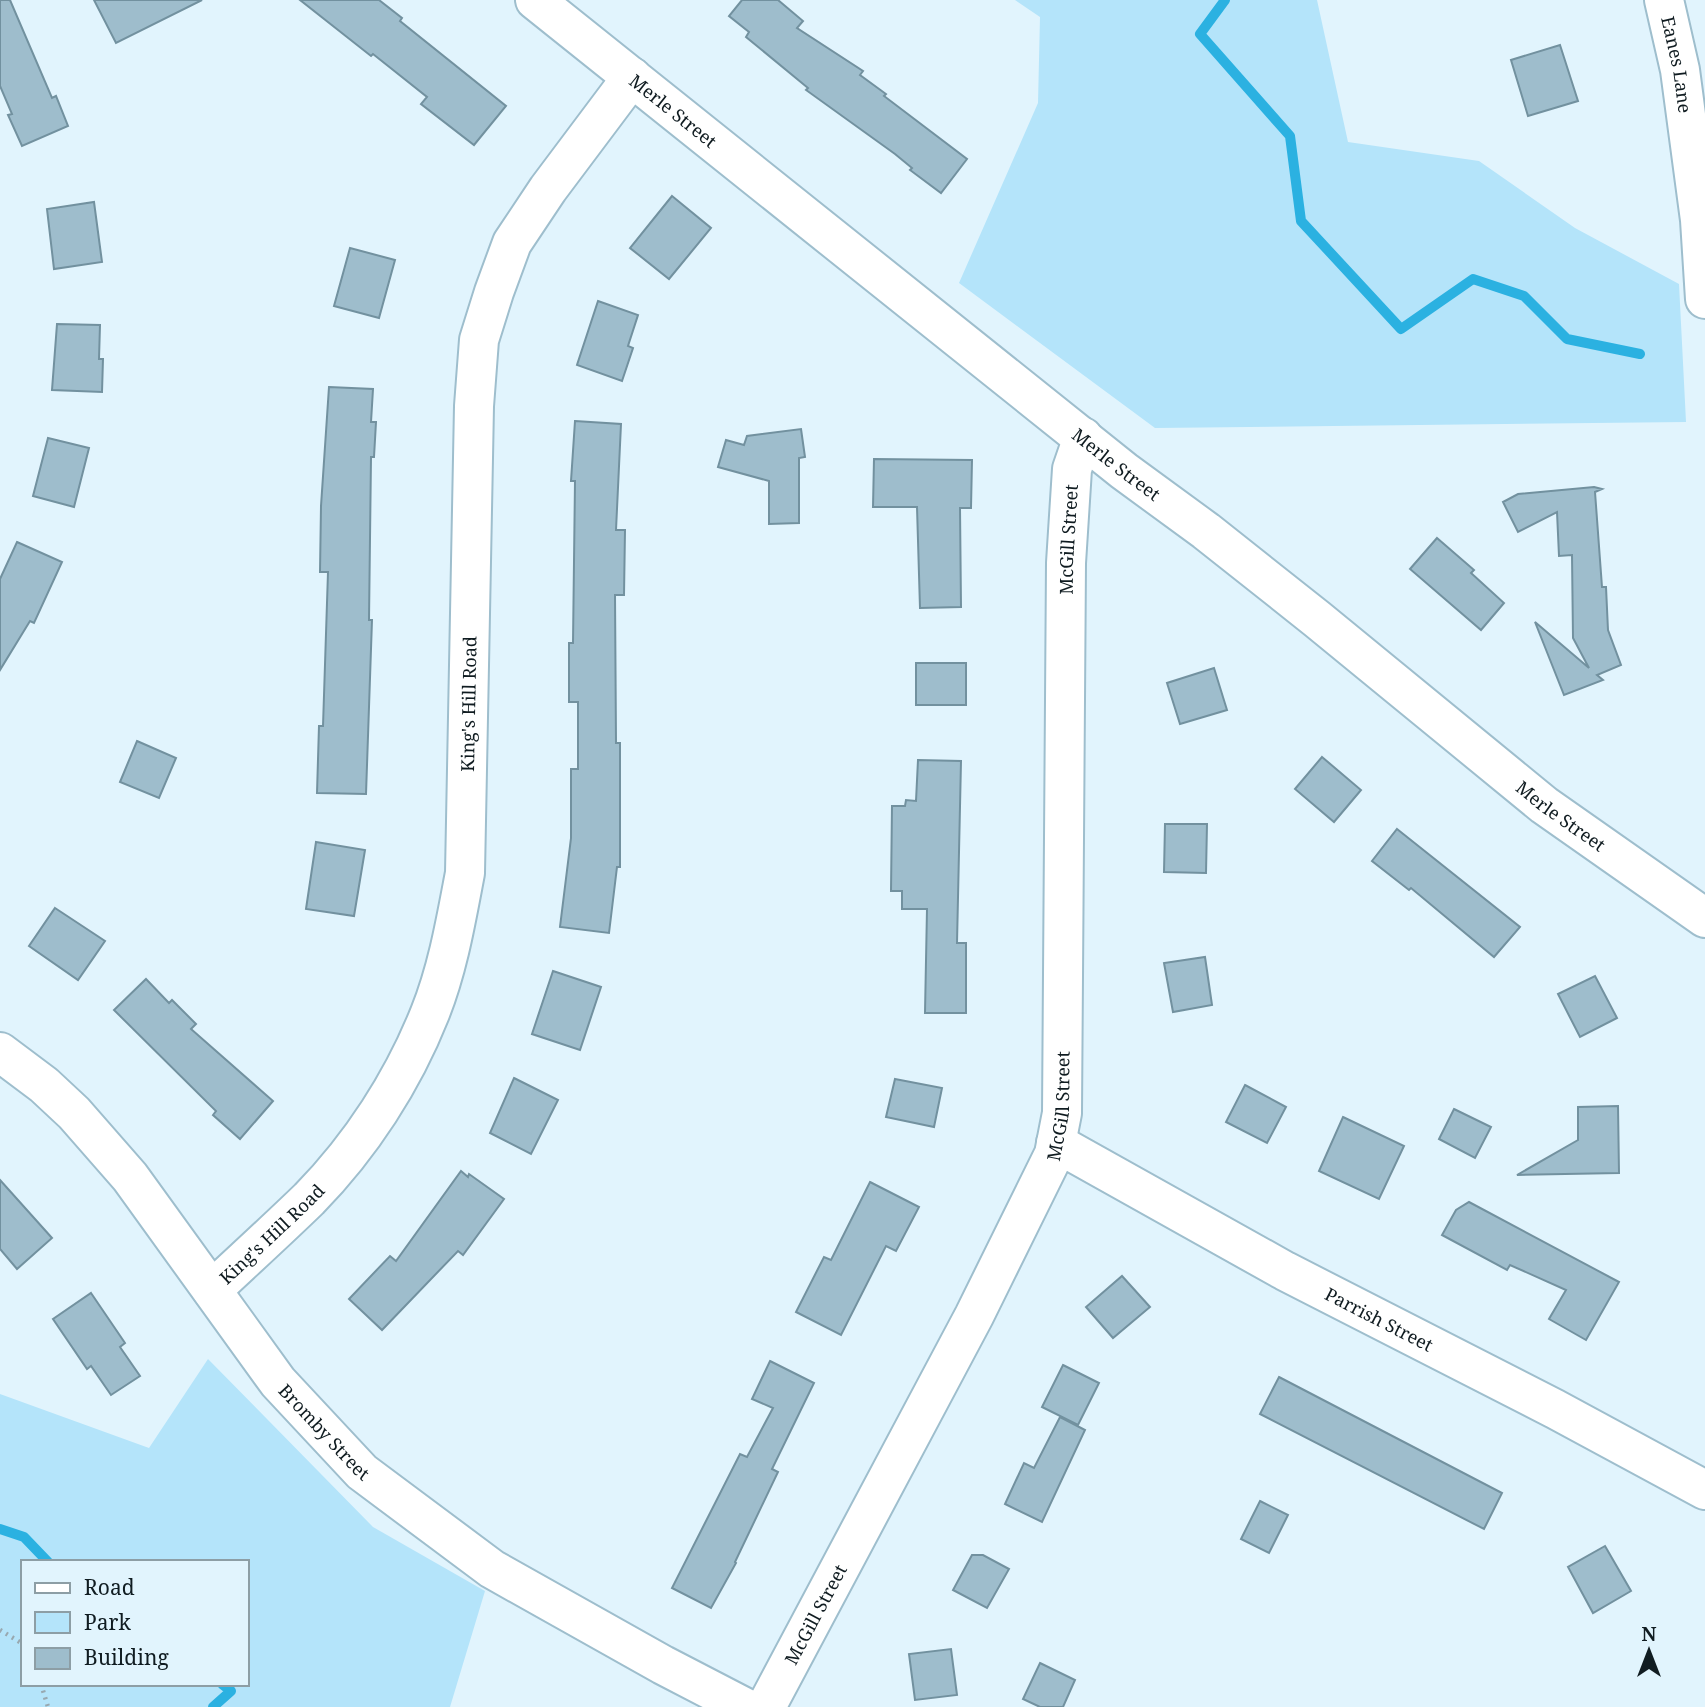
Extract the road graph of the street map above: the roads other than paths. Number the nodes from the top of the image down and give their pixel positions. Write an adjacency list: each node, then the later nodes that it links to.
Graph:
1 (535, 0): 3 (street, Merle Street)
2 (1664, 0): 4 (street, Eanes Lane)
3 (632, 77): 5 (street, Merle Street); 9 (street, King's Hill Road)
4 (1705, 299)
5 (1083, 437): 6 (street, Merle Street); 8 (street, McGill Street)
6 (1705, 918)
7 (0, 1052): 9 (street, Bromby Street)
8 (1056, 1143): 10 (street, Parrish Street); 12 (street, McGill Street)
9 (212, 1290): 11 (street, Bromby Street)
10 (1705, 1490)
11 (744, 1707)
12 (766, 1707)

